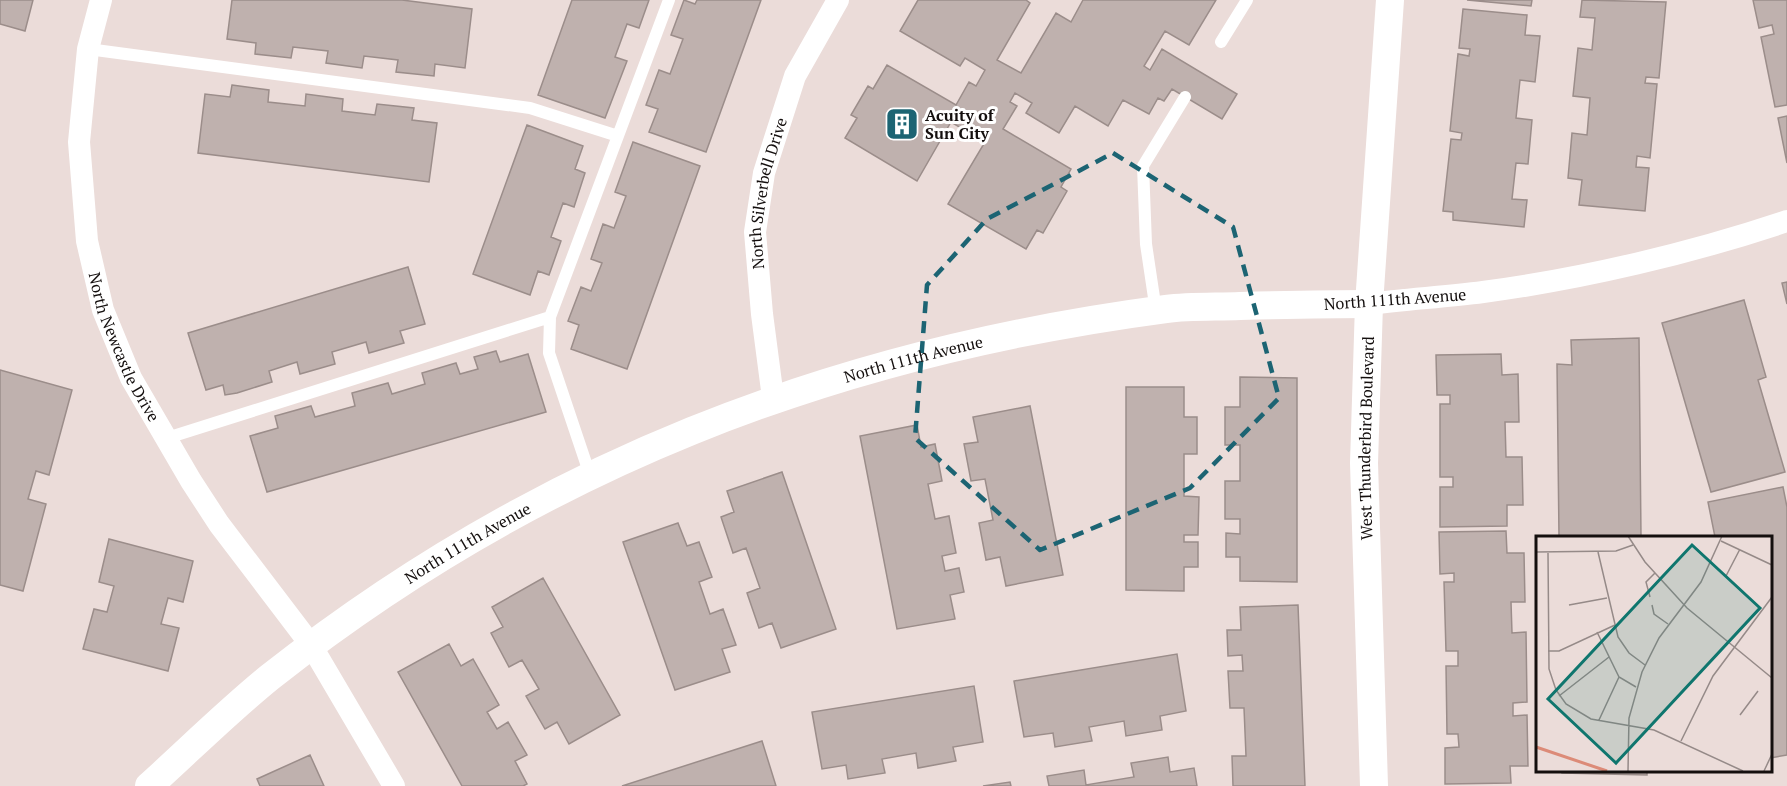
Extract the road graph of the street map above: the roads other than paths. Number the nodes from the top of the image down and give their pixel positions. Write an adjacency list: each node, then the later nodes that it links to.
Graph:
1 (101, 0): 7 (street, North Newcastle Drive)
2 (669, 0): 9 (lane)
3 (838, 0): 14 (street, North Silverbell Drive)
4 (1247, 0): 6 (lane)
5 (1390, 0): 11 (street, West Thunderbird Boulevard)
6 (1221, 42)
7 (88, 49): 9 (lane); 15 (street, North Newcastle Drive)
8 (1185, 97): 12 (lane)
9 (618, 136): 13 (lane)
10 (1787, 221): 11 (street, North 111th Avenue)
11 (1369, 304): 12 (street, North 111th Avenue); 20 (street, West Thunderbird Boulevard)
12 (1156, 311): 14 (street, North 111th Avenue)
13 (550, 317): 15 (lane); 16 (lane)
14 (773, 398): 16 (street, North 111th Avenue)
15 (167, 438): 17 (street, North Newcastle Drive)
16 (590, 475): 17 (street, North 111th Avenue)
17 (311, 645): 18 (street, North 111th Avenue); 19 (street, North Newcastle Drive)
18 (149, 786)
19 (394, 786)
20 (1374, 786)

